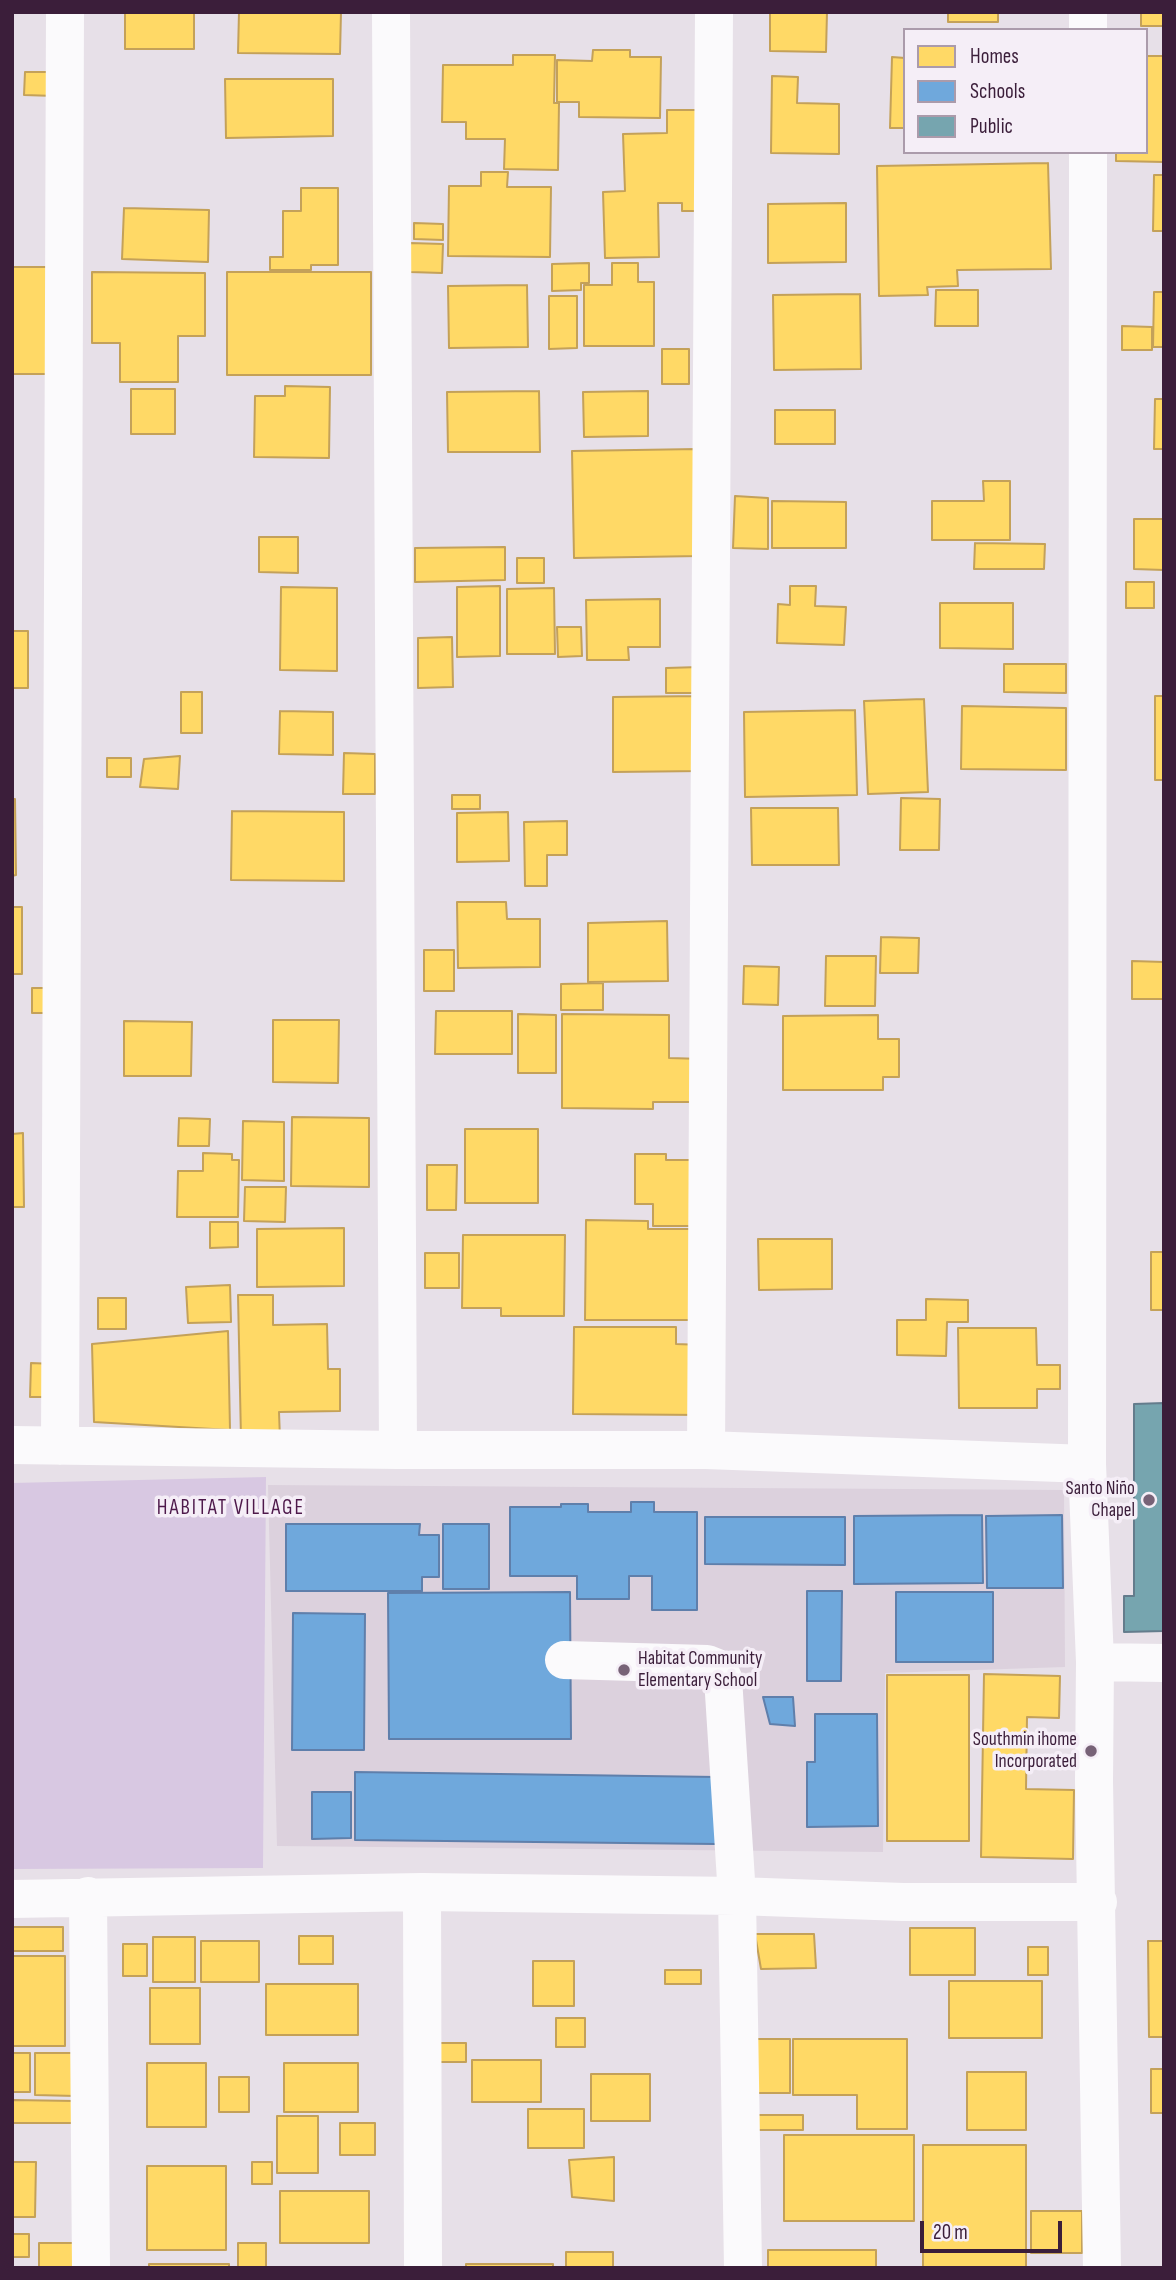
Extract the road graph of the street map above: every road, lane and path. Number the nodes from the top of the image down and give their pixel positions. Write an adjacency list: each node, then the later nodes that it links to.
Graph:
1 (65, 12): 6 (street)
2 (391, 12): 7 (street)
3 (714, 12): 8 (street)
4 (1088, 154): 9 (street)
5 (12, 1446): 6 (street)
6 (60, 1446): 7 (street)
7 (398, 1450): 8 (street)
8 (706, 1450): 9 (street)
9 (1087, 1464): 11 (street)
10 (564, 1660): 15 (street)
11 (1095, 1661): 12 (street); 17 (street)
12 (1164, 1663)
13 (422, 1892): 14 (street); 15 (street); 19 (street)
14 (88, 1896): 16 (street); 18 (street)
15 (737, 1896): 17 (street); 20 (street)
16 (12, 1899)
17 (1098, 1902): 21 (street)
18 (91, 2268)
19 (423, 2268)
20 (743, 2268)
21 (1101, 2268)

